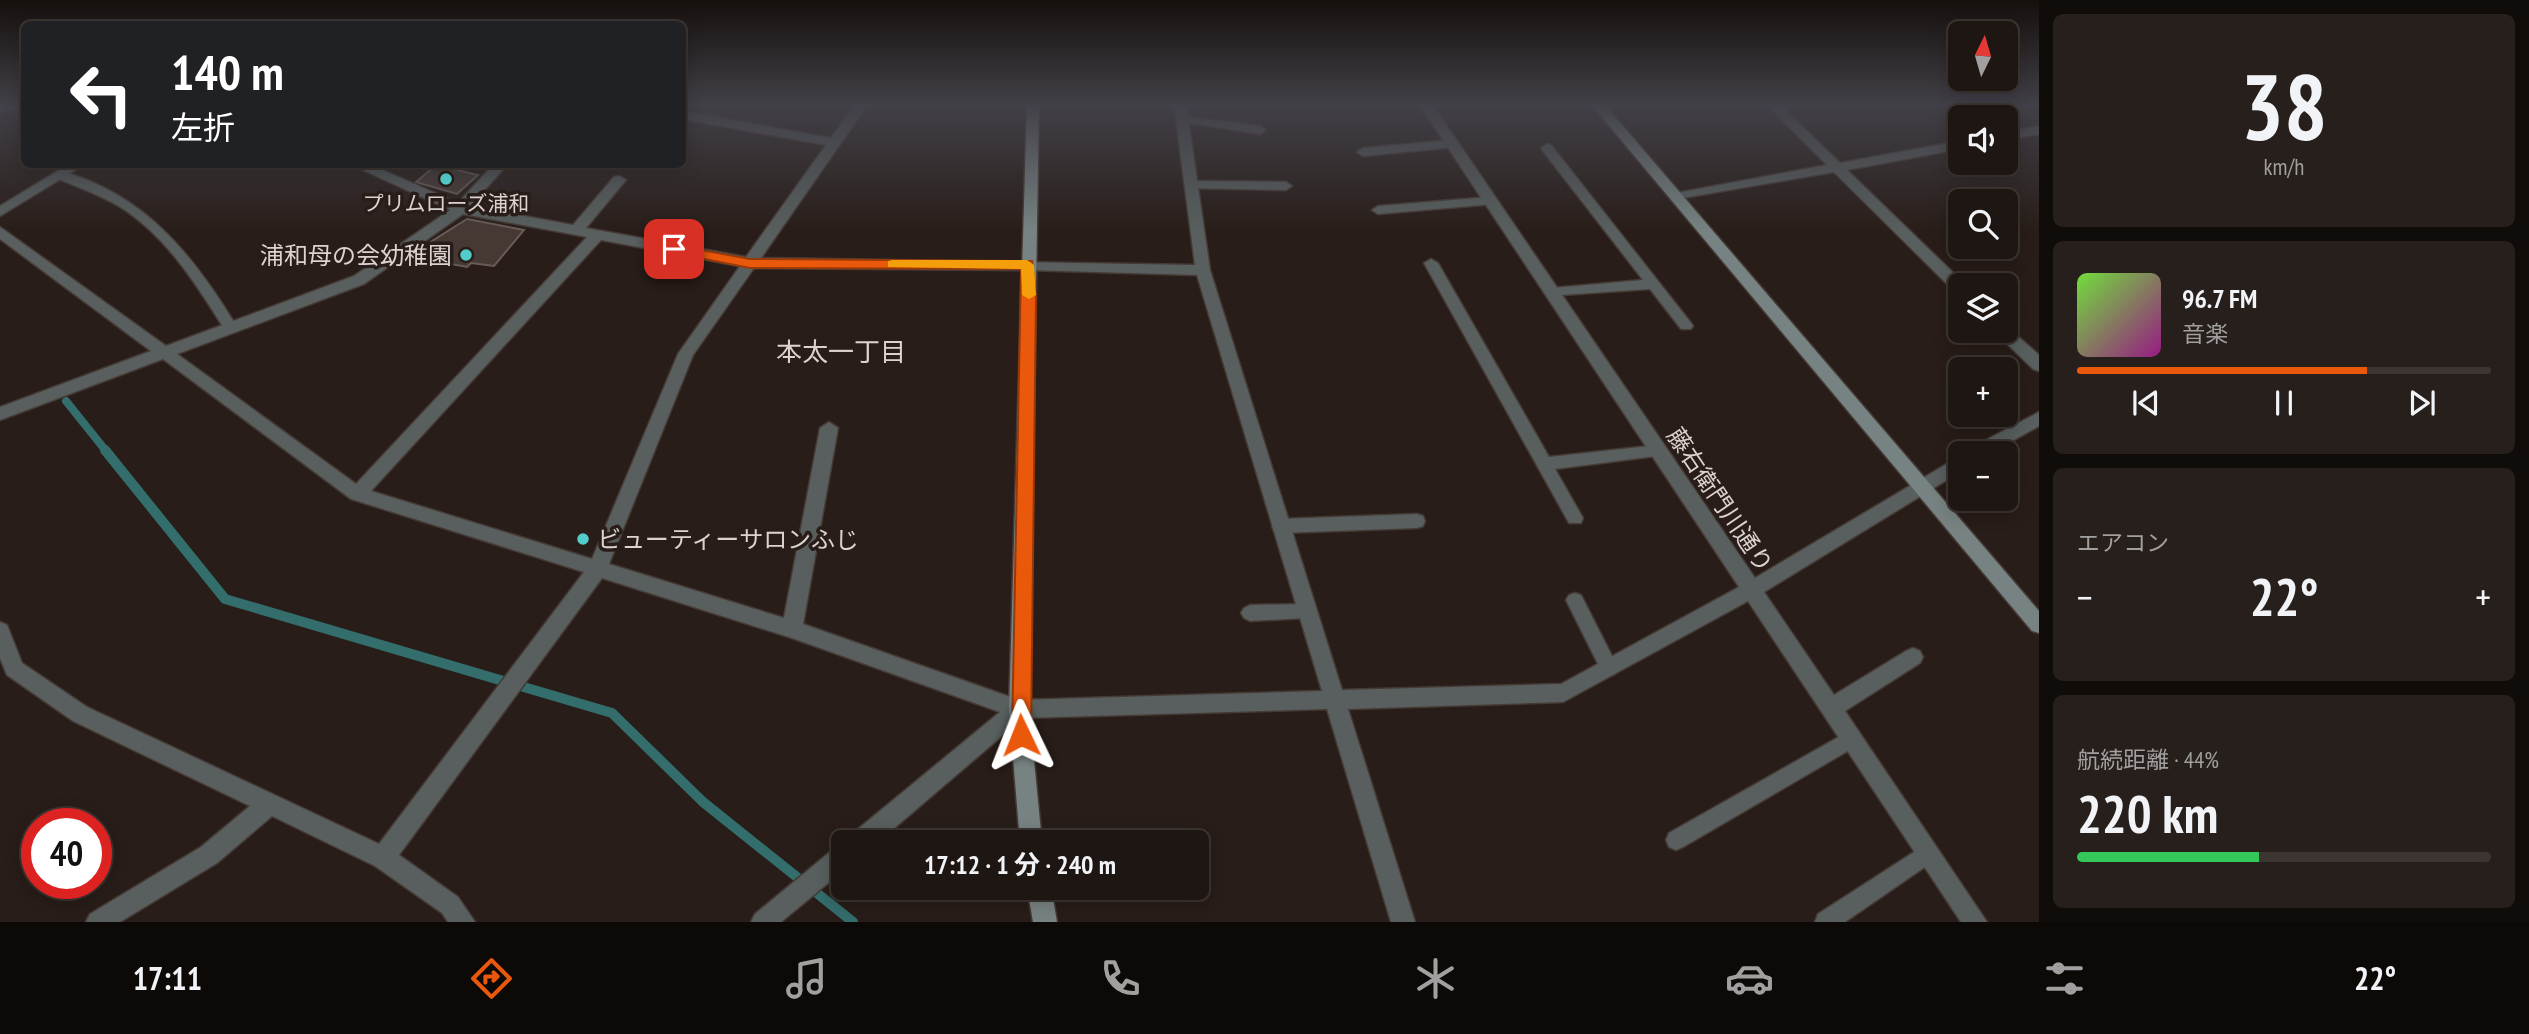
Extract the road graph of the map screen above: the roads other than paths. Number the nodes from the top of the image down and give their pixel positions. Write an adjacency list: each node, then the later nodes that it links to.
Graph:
1 (832, 147): 27 (street)
2 (1031, 147): 29 (street)
3 (1185, 147): 17 (street)
4 (1418, 147): 10 (lane)
5 (1454, 147): 20 (street, 藤右衛門川通り)
6 (1634, 147): 19 (street)
7 (1816, 147): 14 (street)
8 (1948, 147): 14 (street)
9 (1547, 148): 32 (lane)
10 (1363, 152)
11 (72, 168): 15 (street)
12 (365, 168): 21 (street)
13 (498, 168): 21 (street)
14 (1838, 169): 19 (street); 31 (street)
15 (61, 175): 23 (street); 35 (lane)
16 (619, 180): 24 (street)
17 (1191, 185): 18 (lane); 30 (street)
18 (1286, 186)
19 (1676, 197): 46 (street)
20 (1490, 201): 22 (lane); 33 (street, 藤右衛門川通り)
21 (460, 209): 24 (street); 35 (street)
22 (1378, 210)
23 (0, 212)
24 (576, 231): 26 (street)
25 (0, 232): 37 (street)
26 (597, 235): 27 (street); 47 (street)
27 (750, 263): 29 (street); 51 (street)
28 (1431, 263): 44 (lane)
29 (1027, 265): 30 (street); 63 (street)
30 (1203, 270): 50 (street)
31 (1948, 276)
32 (1654, 284): 33 (lane); 34 (lane)
33 (1552, 293): 43 (street, 藤右衛門川通り)
34 (1686, 326)
35 (230, 327): 37 (street)
36 (2016, 343): 38 (street)
37 (162, 352): 39 (street); 47 (street)
38 (2039, 365)
39 (0, 414)
40 (2039, 418): 42 (street)
41 (829, 428): 57 (street)
42 (1999, 441)
43 (1658, 451): 44 (lane); 52 (street, 藤右衛門川通り)
44 (1545, 464): 48 (lane)
45 (1948, 470): 46 (street)
46 (1919, 486): 52 (street); 56 (street)
47 (357, 494): 51 (street)
48 (1575, 518)
49 (1417, 521): 50 (lane)
50 (1280, 526): 54 (street)
51 (597, 570): 57 (street); 70 (street)
52 (1751, 590): 60 (street); 62 (street, 藤右衛門川通り)
53 (1575, 600): 60 (lane)
54 (1305, 611): 55 (lane); 61 (street)
55 (1250, 613)
56 (2039, 625)
57 (792, 629): 63 (street)
58 (0, 631): 65 (street)
59 (1913, 657): 62 (street)
60 (1609, 668): 61 (street)
61 (1332, 700): 63 (street); 77 (street)
62 (1830, 708): 64 (street, 藤右衛門川通り)
63 (1020, 709): 66 (street); 67 (street)
64 (1851, 739): 68 (lane); 69 (street, 藤右衛門川通り)
65 (271, 803): 70 (street); 73 (street)
66 (874, 830)
67 (1029, 830)
68 (1676, 839)
69 (1928, 853): 78 (lane); 79 (street, 藤右衛門川通り)
70 (383, 858): 74 (street)
71 (831, 866): 75 (street)
72 (1041, 900): 76 (street)
73 (98, 922)
74 (463, 922)
75 (763, 922)
76 (1045, 922)
77 (1403, 922)
78 (1826, 922)
79 (1975, 922)

